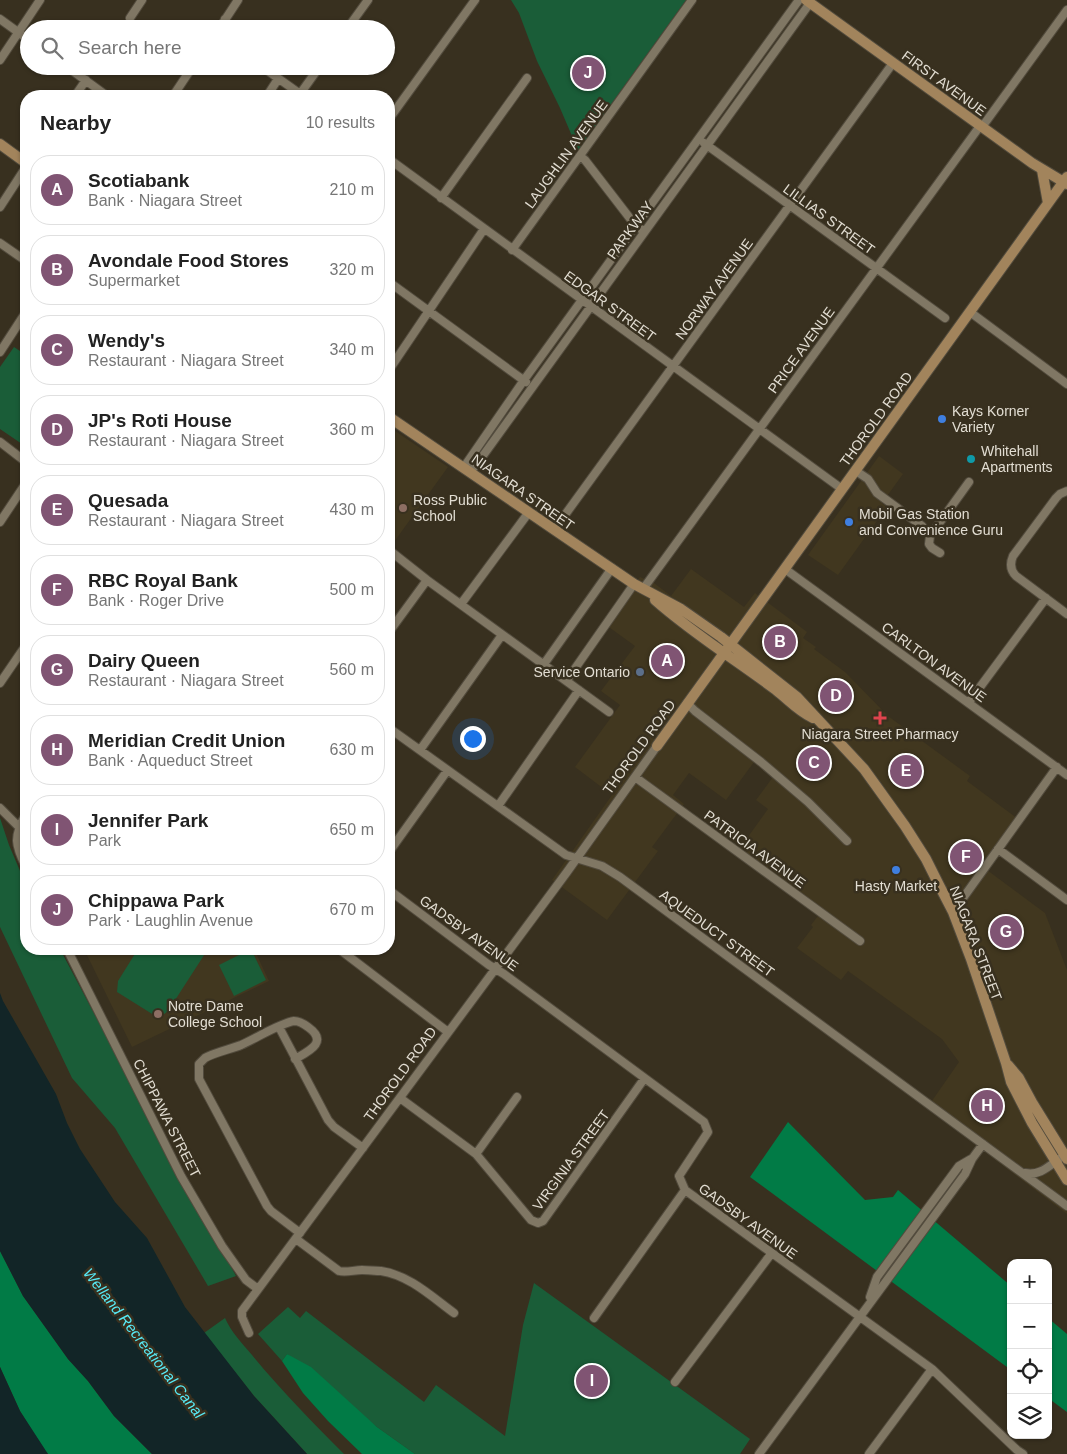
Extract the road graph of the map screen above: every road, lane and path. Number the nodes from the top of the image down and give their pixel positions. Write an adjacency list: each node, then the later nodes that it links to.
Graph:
1 (40, 0): 12 (street)
2 (142, 0): 9 (street)
3 (368, 0): 13 (street)
4 (475, 0): 33 (street)
5 (692, 0): 38 (street, LAUGHLIN AVENUE)
6 (236, 1): 11 (street)
7 (807, 1): 17 (main road, FIRST AVENUE); 18 (street, PARKWAY); 23 (street, PARKWAY)
8 (1067, 10): 34 (street, PRICE AVENUE)
9 (130, 18)
10 (0, 19): 15 (street)
11 (225, 19)
12 (27, 20)
13 (354, 20)
14 (20, 30): 15 (street)
15 (18, 33): 16 (street)
16 (0, 60)
17 (893, 63): 34 (main road, FIRST AVENUE); 46 (street, NORWAY AVENUE)
18 (747, 71): 23 (street); 35 (street, PARKWAY)
19 (79, 75): 26 (street)
20 (187, 75): 29 (street)
21 (273, 75): 25 (street)
22 (314, 75): 32 (street)
23 (756, 77): 37 (street, PARKWAY)
24 (527, 78): 44 (street)
25 (278, 79): 30 (street); 31 (street)
26 (86, 80): 27 (street); 28 (street)
27 (79, 90)
28 (99, 90)
29 (177, 90)
30 (271, 90)
31 (294, 90)
32 (304, 90)
33 (395, 112)
34 (981, 126): 41 (main road, FIRST AVENUE); 54 (street, PRICE AVENUE)
35 (699, 139): 37 (street, LILLIAS STREET); 48 (street, PARKWAY)
36 (0, 144): 39 (main road)
37 (707, 145): 46 (street, LILLIAS STREET); 50 (street, PARKWAY)
38 (580, 156): 48 (street); 52 (street, LAUGHLIN AVENUE)
39 (20, 159)
40 (395, 164): 44 (street, EDGAR STREET)
41 (1042, 170): 43 (main road, FIRST AVENUE); 45 (main road)
42 (20, 176): 47 (street)
43 (1066, 181): 45 (main road, THOROLD ROAD)
44 (441, 198): 49 (street, EDGAR STREET)
45 (1048, 203): 59 (main road, THOROLD ROAD)
46 (790, 206): 54 (street, LILLIAS STREET); 65 (street, NORWAY AVENUE)
47 (0, 207)
48 (636, 225): 50 (street); 56 (street, PARKWAY)
49 (484, 229): 52 (street, EDGAR STREET); 58 (street)
50 (644, 232): 57 (street, PARKWAY)
51 (0, 243): 53 (street)
52 (512, 250): 56 (street, EDGAR STREET)
53 (20, 257)
54 (876, 268): 60 (street, LILLIAS STREET); 70 (street, PRICE AVENUE)
55 (395, 286): 58 (street)
56 (582, 300): 57 (street, EDGAR STREET); 66 (street, PARKWAY)
57 (590, 307): 65 (street, EDGAR STREET); 68 (street, PARKWAY)
58 (429, 311): 64 (street); 66 (street)
59 (970, 312): 67 (street); 74 (main road, THOROLD ROAD)
60 (945, 318)
61 (20, 320): 62 (street)
62 (3, 341): 63 (street)
63 (0, 352)
64 (395, 361)
65 (673, 367): 70 (street, EDGAR STREET); 81 (street, NORWAY AVENUE)
66 (524, 380): 68 (street); 73 (street, PARKWAY)
67 (1067, 384)
68 (532, 386): 73 (street, PARKWAY)
69 (395, 424): 73 (main road, NIAGARA STREET)
70 (759, 429): 76 (street, EDGAR STREET); 88 (street, PRICE AVENUE)
71 (0, 442): 72 (street)
72 (20, 455)
73 (467, 469): 79 (main road, NIAGARA STREET)
74 (856, 471): 76 (main road, THOROLD ROAD); 82 (street)
75 (968, 482): 82 (street)
76 (842, 489): 86 (main road, THOROLD ROAD)
77 (1067, 491): 89 (street)
78 (20, 492): 80 (street)
79 (529, 512): 81 (main road, NIAGARA STREET); 90 (street)
80 (0, 522)
81 (554, 530): 85 (main road, NIAGARA STREET)
82 (930, 536): 83 (street)
83 (940, 553)
84 (395, 555): 87 (street)
85 (612, 568): 88 (main road, NIAGARA STREET); 96 (street)
86 (786, 569): 94 (main road, THOROLD ROAD); 100 (street, CARLTON AVENUE)
87 (427, 580): 90 (street); 92 (street)
88 (638, 586): 94 (main road, NIAGARA STREET); 97 (street, PRICE AVENUE)
89 (1046, 598): 91 (street); 100 (street)
90 (462, 604): 93 (street)
91 (1067, 614)
92 (395, 624)
93 (502, 635): 96 (street); 105 (street)
94 (728, 648): 101 (main road, THOROLD ROAD); 120 (main road, NIAGARA STREET)
95 (20, 654): 98 (street)
96 (544, 664): 97 (street)
97 (566, 680): 99 (street)
98 (0, 683)
99 (579, 690): 102 (street); 110 (street)
100 (969, 702): 106 (street, CARLTON AVENUE)
101 (688, 703): 104 (main road, THOROLD ROAD); 113 (street)
102 (609, 712)
103 (395, 732): 105 (street, AQUEDUCT STREET)
104 (657, 746): 109 (street, THOROLD ROAD)
105 (420, 750): 107 (street, AQUEDUCT STREET)
106 (1057, 767): 108 (street, CARLTON AVENUE); 115 (street)
107 (448, 771): 110 (street, AQUEDUCT STREET); 114 (street)
108 (1067, 775)
109 (635, 776): 117 (street, THOROLD ROAD); 121 (street, PATRICIA AVENUE)
110 (498, 806): 117 (street, AQUEDUCT STREET)
111 (0, 808): 112 (street)
112 (19, 827): 116 (street)
113 (847, 841)
114 (395, 844)
115 (998, 849): 119 (street); 120 (street)
116 (20, 854)
117 (577, 858): 124 (street, THOROLD ROAD); 132 (street, AQUEDUCT STREET)
118 (395, 894): 124 (street, GADSBY AVENUE)
119 (1067, 900)
120 (953, 912): 128 (main road, NIAGARA STREET)
121 (860, 941)
122 (70, 955): 143 (street, CHIPPAWA STREET)
123 (347, 955): 126 (street)
124 (495, 969): 126 (street, THOROLD ROAD); 129 (street, GADSBY AVENUE)
125 (279, 1027): 127 (street); 127 (street); 141 (street)
126 (448, 1032): 130 (street, THOROLD ROAD)
127 (296, 1059): 133 (street)
128 (1006, 1063): 135 (main road, NIAGARA STREET); 136 (main road, NIAGARA STREET)
129 (644, 1079): 134 (street, VIRGINIA STREET); 139 (street, GADSBY AVENUE)
130 (400, 1098): 133 (street, THOROLD ROAD); 134 (street, VIRGINIA STREET)
131 (517, 1098): 134 (street)
132 (983, 1144): 137 (street, AQUEDUCT STREET); 145 (street)
133 (362, 1148): 141 (street, THOROLD ROAD)
134 (476, 1154)
135 (1066, 1157): 136 (street)
136 (1056, 1162): 137 (street); 138 (main road, NIAGARA STREET)
137 (1023, 1172): 140 (street, AQUEDUCT STREET)
138 (1067, 1180)
139 (685, 1190): 142 (street, GADSBY AVENUE); 146 (street)
140 (1067, 1206)
141 (298, 1236): 143 (street, THOROLD ROAD); 144 (street)
142 (771, 1254): 145 (street, GADSBY AVENUE); 149 (street)
143 (258, 1289): 147 (street, THOROLD ROAD)
144 (454, 1313)
145 (860, 1317): 148 (street, GADSBY AVENUE); 150 (street)
146 (594, 1318)
147 (249, 1332)
148 (932, 1369): 151 (street); 152 (street, GADSBY AVENUE)
149 (675, 1382)
150 (758, 1454)
151 (869, 1454)
152 (1023, 1454)

